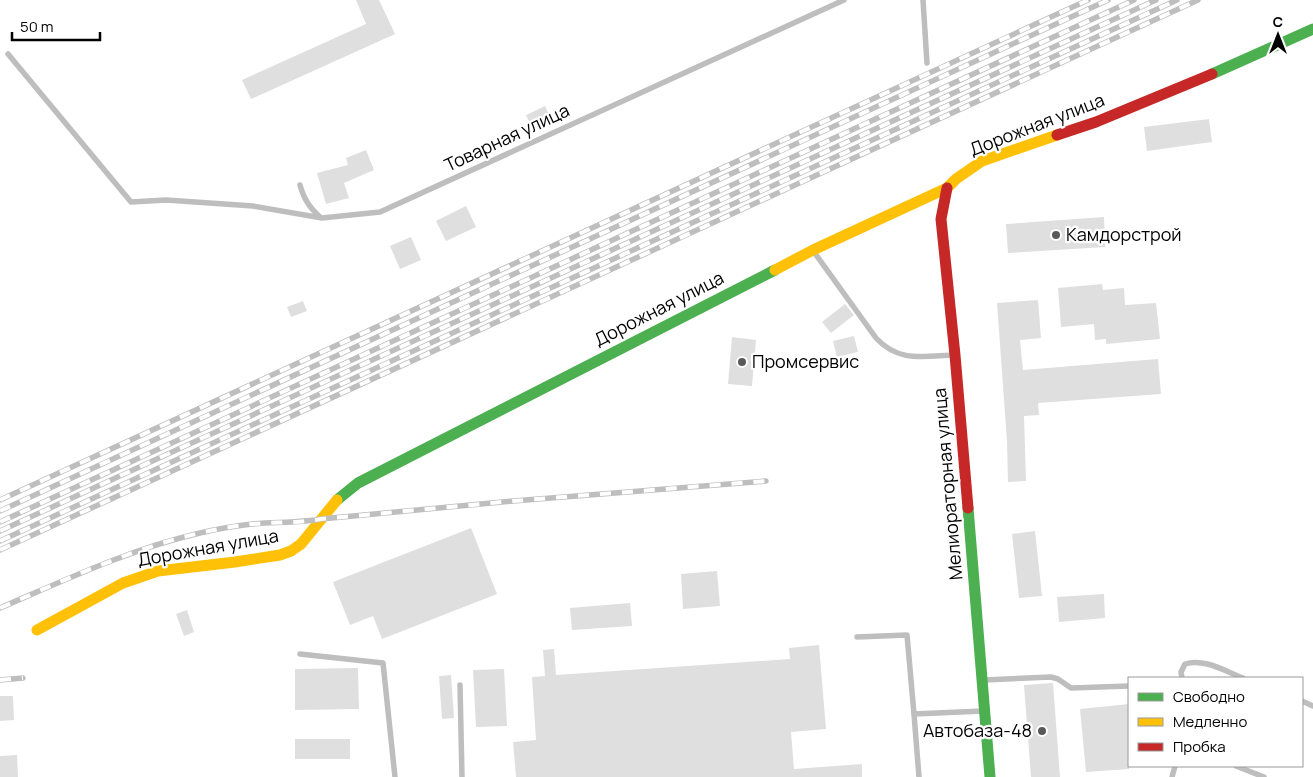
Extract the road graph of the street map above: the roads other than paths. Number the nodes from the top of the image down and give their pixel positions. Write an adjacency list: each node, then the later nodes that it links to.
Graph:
1 (844, 0): 3 (lane, Товарная улица)
2 (923, 0): 6 (lane)
3 (831, 3): 9 (lane, Товарная улица)
4 (1313, 29): 8 (street, Дорожная улица)
5 (8, 54): 9 (lane, Товарная улица)
6 (927, 62)
7 (300, 185): 9 (lane)
8 (947, 188): 10 (street, Дорожная улица); 11 (street, Мелиораторная улица)
9 (322, 218)
10 (813, 250): 11 (lane); 12 (street, Дорожная улица)
11 (955, 355): 17 (street, Мелиораторная улица)
12 (37, 630)
13 (857, 637): 21 (lane)
14 (300, 654): 23 (lane)
15 (1182, 677): 16 (lane)
16 (1240, 677)
17 (982, 680): 19 (lane); 20 (street, Мелиораторная улица)
18 (460, 685): 24 (lane)
19 (1128, 686)
20 (985, 711): 21 (lane); 26 (street, Мелиораторная улица)
21 (914, 714): 25 (lane)
22 (1239, 767): 27 (lane)
23 (395, 777)
24 (462, 777)
25 (918, 777)
26 (990, 777)
27 (1264, 777)

